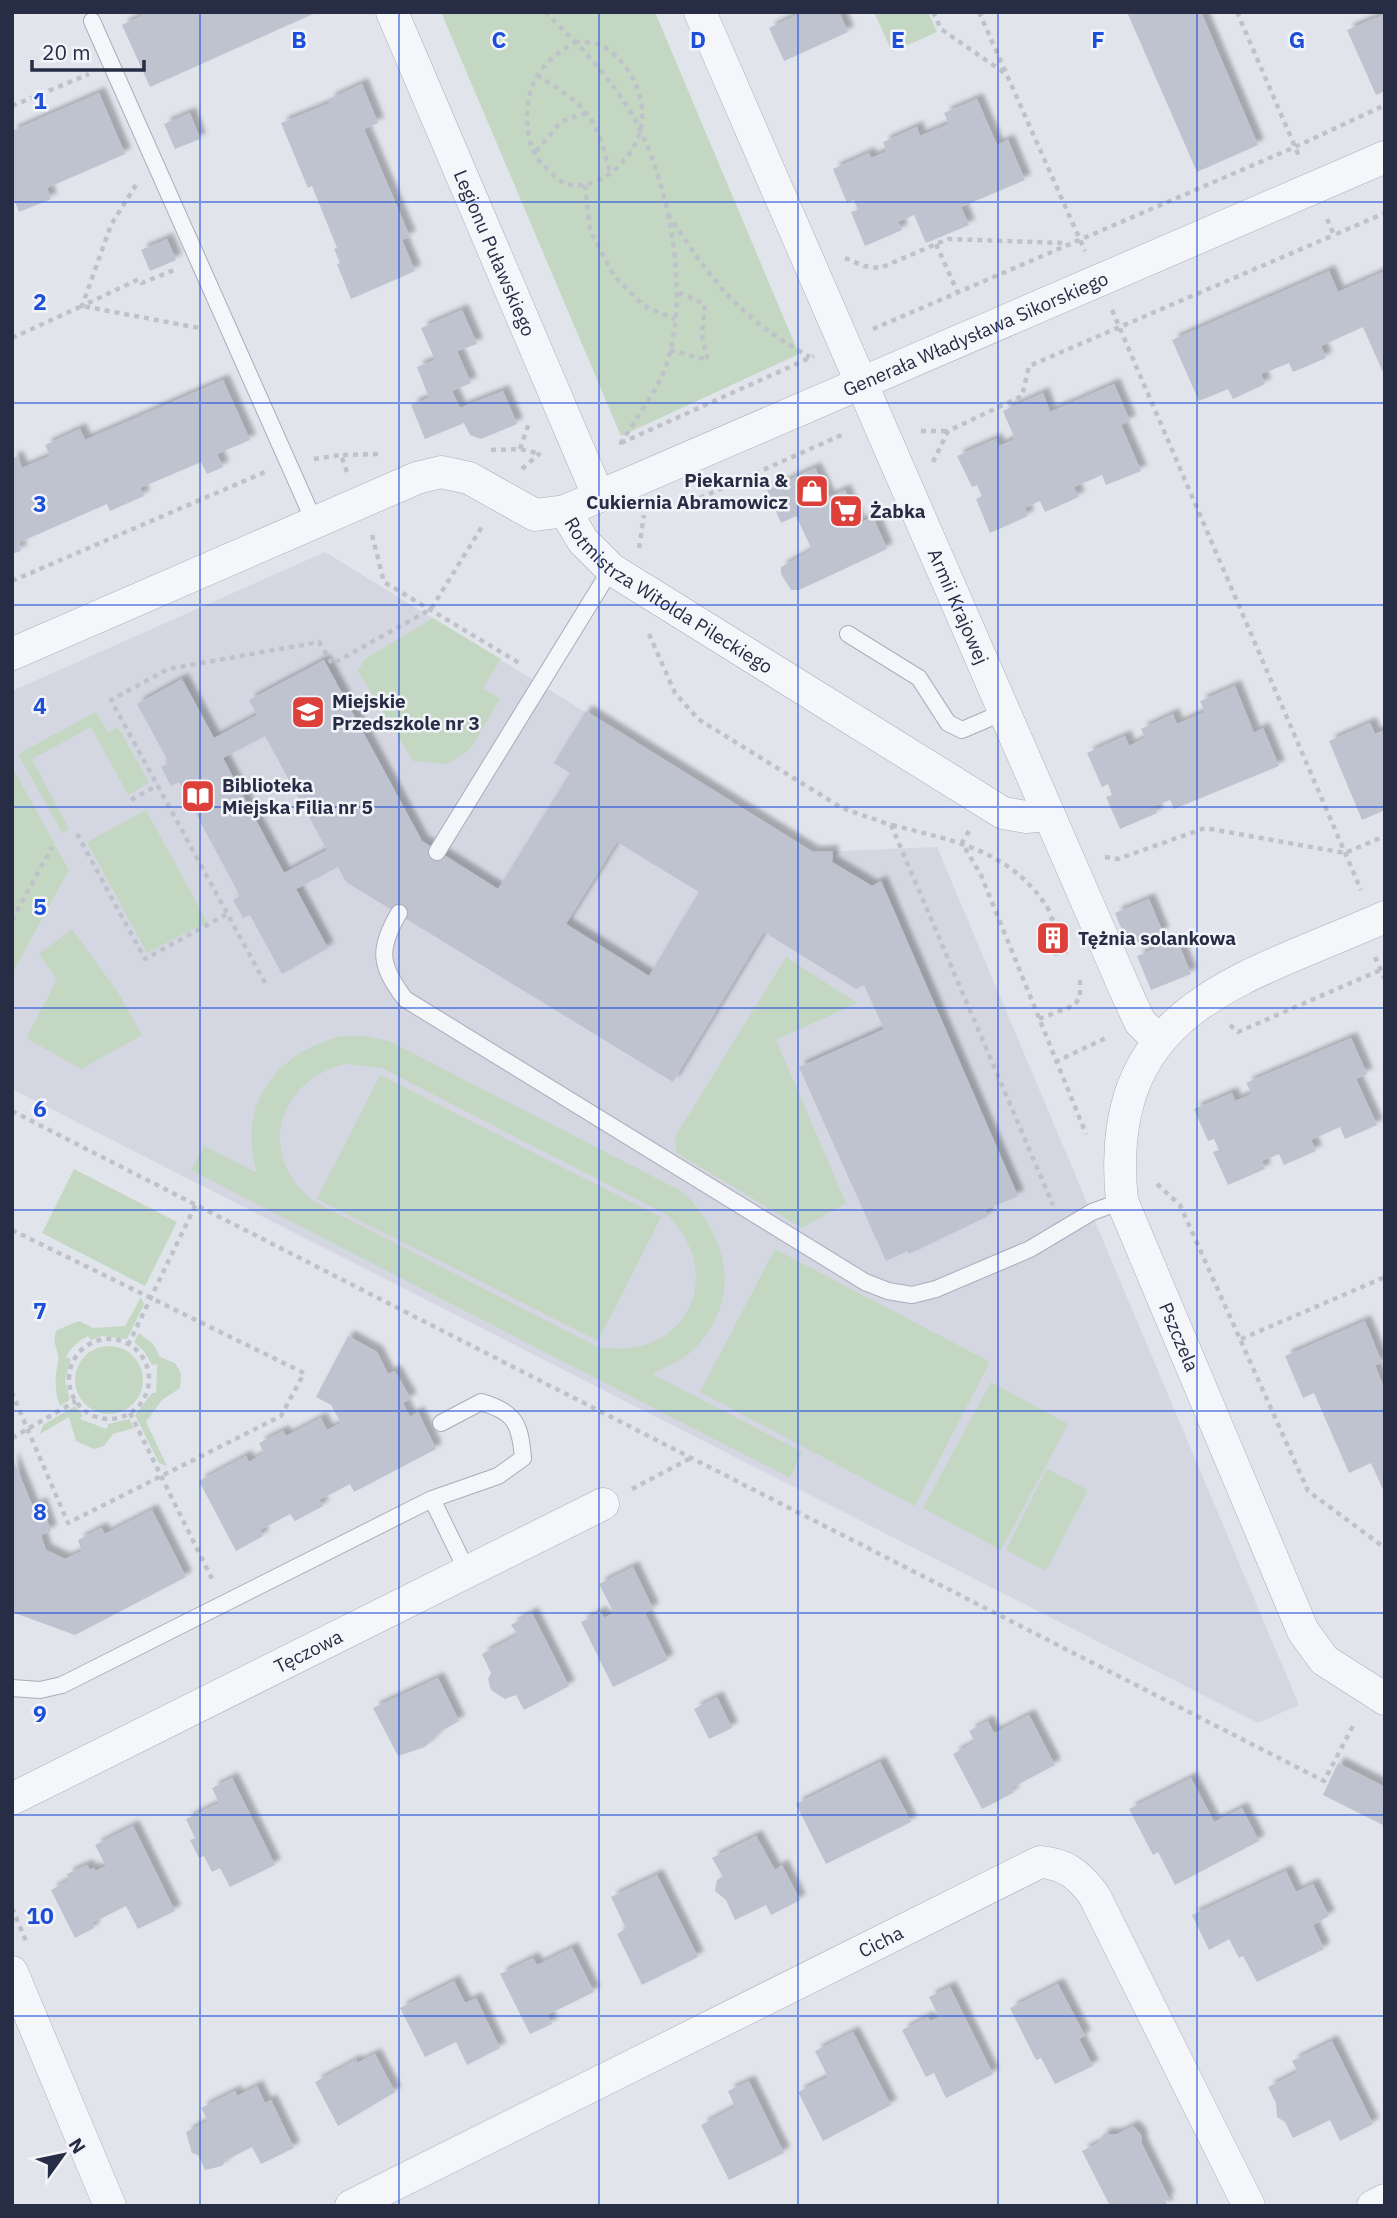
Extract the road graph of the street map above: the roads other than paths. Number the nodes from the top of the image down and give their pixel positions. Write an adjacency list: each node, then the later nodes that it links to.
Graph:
1 (391, 12): 6 (street, Legionu Puławskiego)
2 (700, 12): 5 (street, Armii Krajowej)
3 (92, 21): 8 (lane)
4 (1385, 156): 5 (street, Generała Władysława Sikorskiego)
5 (861, 382): 6 (street, Generała Władysława Sikorskiego); 12 (street, Armii Krajowej)
6 (598, 495): 7 (street, Generała Władysława Sikorskiego)
7 (565, 511): 8 (street, Rotmistrza Witolda Pileckiego); 9 (street, Rotmistrza Witolda Pileckiego)
8 (314, 521): 11 (street, Rotmistrza Witolda Pileckiego)
9 (622, 577): 13 (street, Rotmistrza Witolda Pileckiego); 14 (lane)
10 (848, 634): 12 (lane)
11 (12, 654)
12 (1004, 712): 13 (street, Armii Krajowej)
13 (1048, 815): 17 (street, Armii Krajowej)
14 (437, 852)
15 (399, 913): 18 (lane)
16 (1376, 920): 17 (street, Pszczela)
17 (1149, 1031): 18 (street, Pszczela)
18 (1122, 1201): 24 (street, Pszczela)
19 (441, 1423): 20 (lane)
20 (432, 1499): 22 (lane); 23 (lane)
21 (603, 1504): 22 (street, Tęczowa)
22 (468, 1573): 25 (street, Tęczowa)
23 (12, 1688)
24 (1378, 1695)
25 (12, 1799)
26 (12, 1972): 28 (street)
27 (1385, 2200): 31 (street)
28 (110, 2206)
29 (351, 2206): 30 (street, Cicha)
30 (1249, 2206)
31 (1373, 2206)

